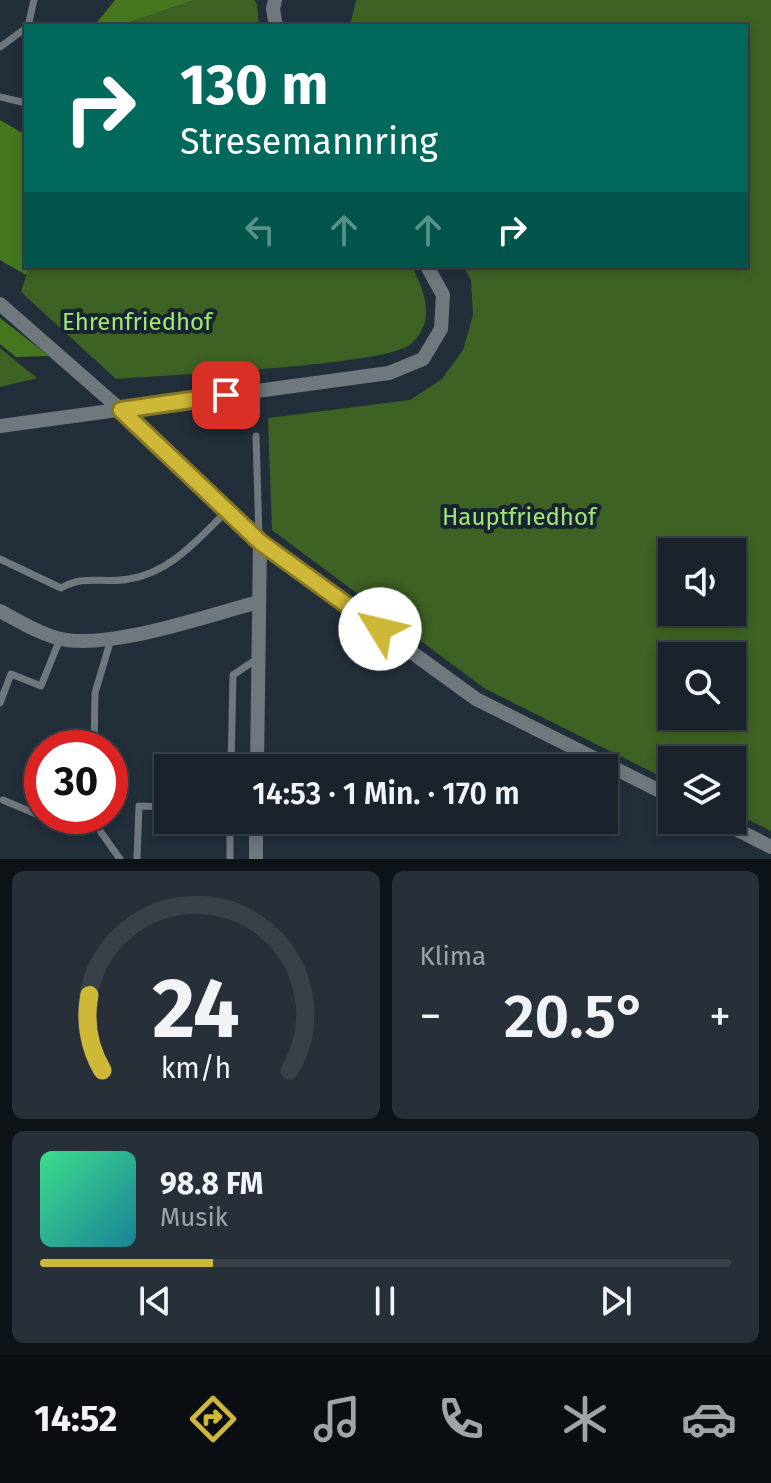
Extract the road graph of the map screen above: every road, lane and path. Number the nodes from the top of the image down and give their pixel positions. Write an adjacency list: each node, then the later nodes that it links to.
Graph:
1 (34, 0): 3 (lane)
2 (275, 0): 4 (street)
3 (28, 24)
4 (276, 24)
5 (24, 29): 6 (lane)
6 (0, 47)
7 (0, 97): 8 (lane)
8 (24, 103)
9 (428, 268): 11 (street)
10 (0, 304): 11 (street)
11 (121, 410): 12 (street); 14 (street)
12 (0, 426)
13 (256, 436): 15 (lane)
14 (227, 511): 15 (street); 16 (lane)
15 (260, 542): 17 (street); 26 (street)
16 (0, 559)
17 (259, 602): 20 (street); 21 (street)
18 (0, 611): 19 (street)
19 (60, 639): 20 (street); 22 (lane)
20 (111, 639): 23 (lane)
21 (259, 658): 24 (lane); 25 (street)
22 (0, 703)
23 (94, 730)
24 (231, 754)
25 (257, 754)
26 (658, 790)
27 (1, 801): 29 (lane)
28 (154, 807): 36 (lane)
29 (24, 810)
30 (103, 834): 35 (lane)
31 (230, 834): 37 (lane)
32 (256, 834): 38 (street)
33 (745, 834): 34 (street)
34 (771, 847)
35 (120, 859)
36 (137, 859)
37 (230, 859)
38 (256, 859)

